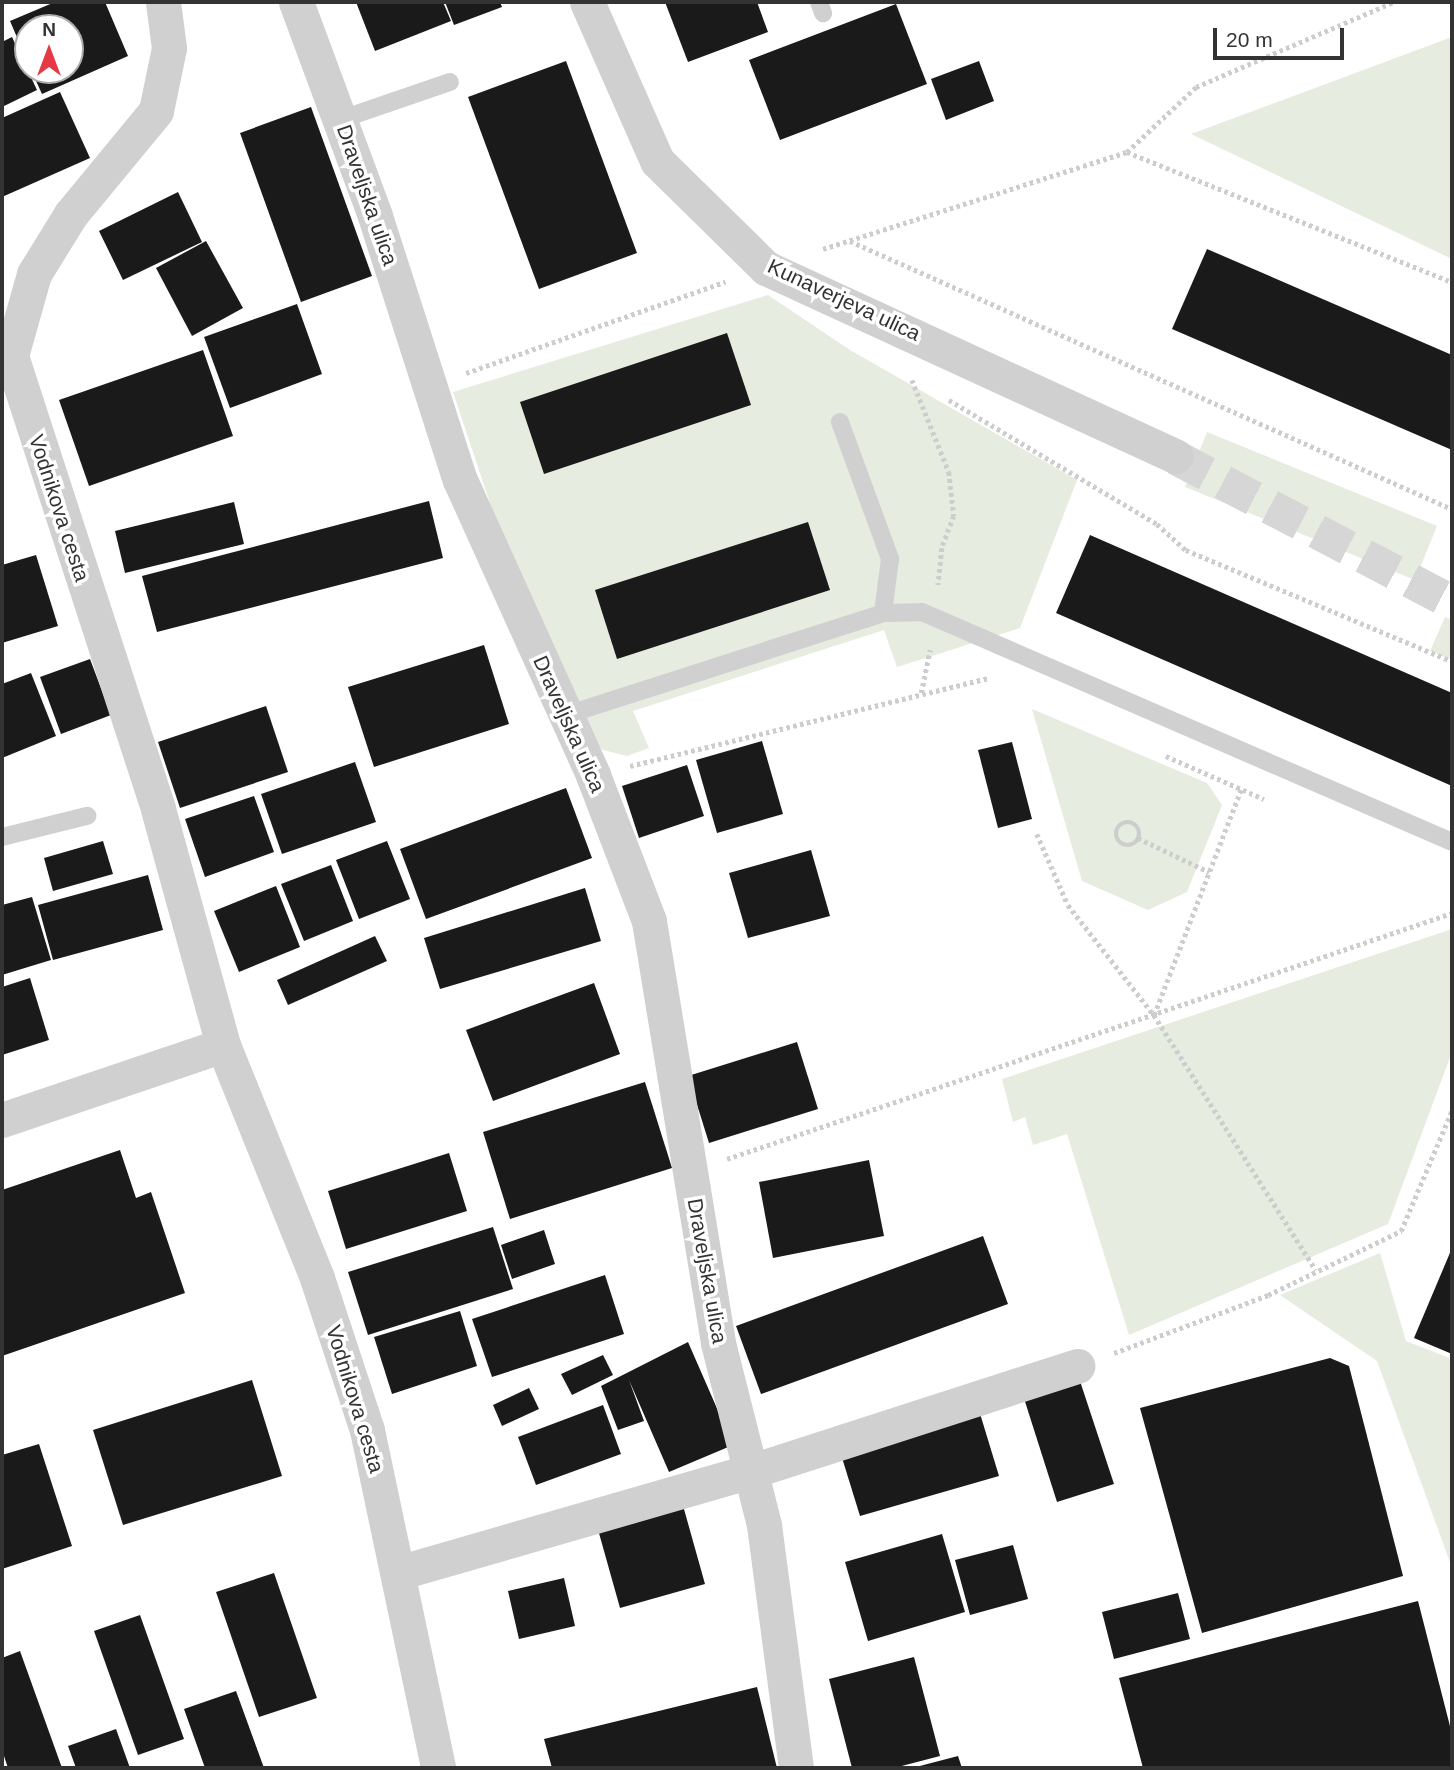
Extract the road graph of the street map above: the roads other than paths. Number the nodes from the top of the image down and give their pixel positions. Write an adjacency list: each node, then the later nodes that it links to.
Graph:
1 (163, 2): 6 (street, Vodnikova cesta)
2 (296, 2): 5 (street, Draveljska ulica)
3 (587, 2): 8 (street, Kunaverjeva ulica)
4 (450, 82): 5 (lane)
5 (342, 119): 10 (street, Draveljska ulica)
6 (6, 357): 14 (street, Vodnikova cesta)
7 (840, 422): 9 (lane)
8 (1176, 457)
9 (883, 613): 10 (lane); 13 (lane)
10 (566, 715): 17 (street, Draveljska ulica)
11 (87, 816): 12 (lane)
12 (2, 837)
13 (1452, 842)
14 (223, 1045): 15 (street); 18 (street, Vodnikova cesta)
15 (2, 1120)
16 (1079, 1366): 17 (street)
17 (752, 1471): 18 (street); 20 (street, Draveljska ulica)
18 (401, 1572): 19 (street, Vodnikova cesta)
19 (438, 1768)
20 (796, 1768)

